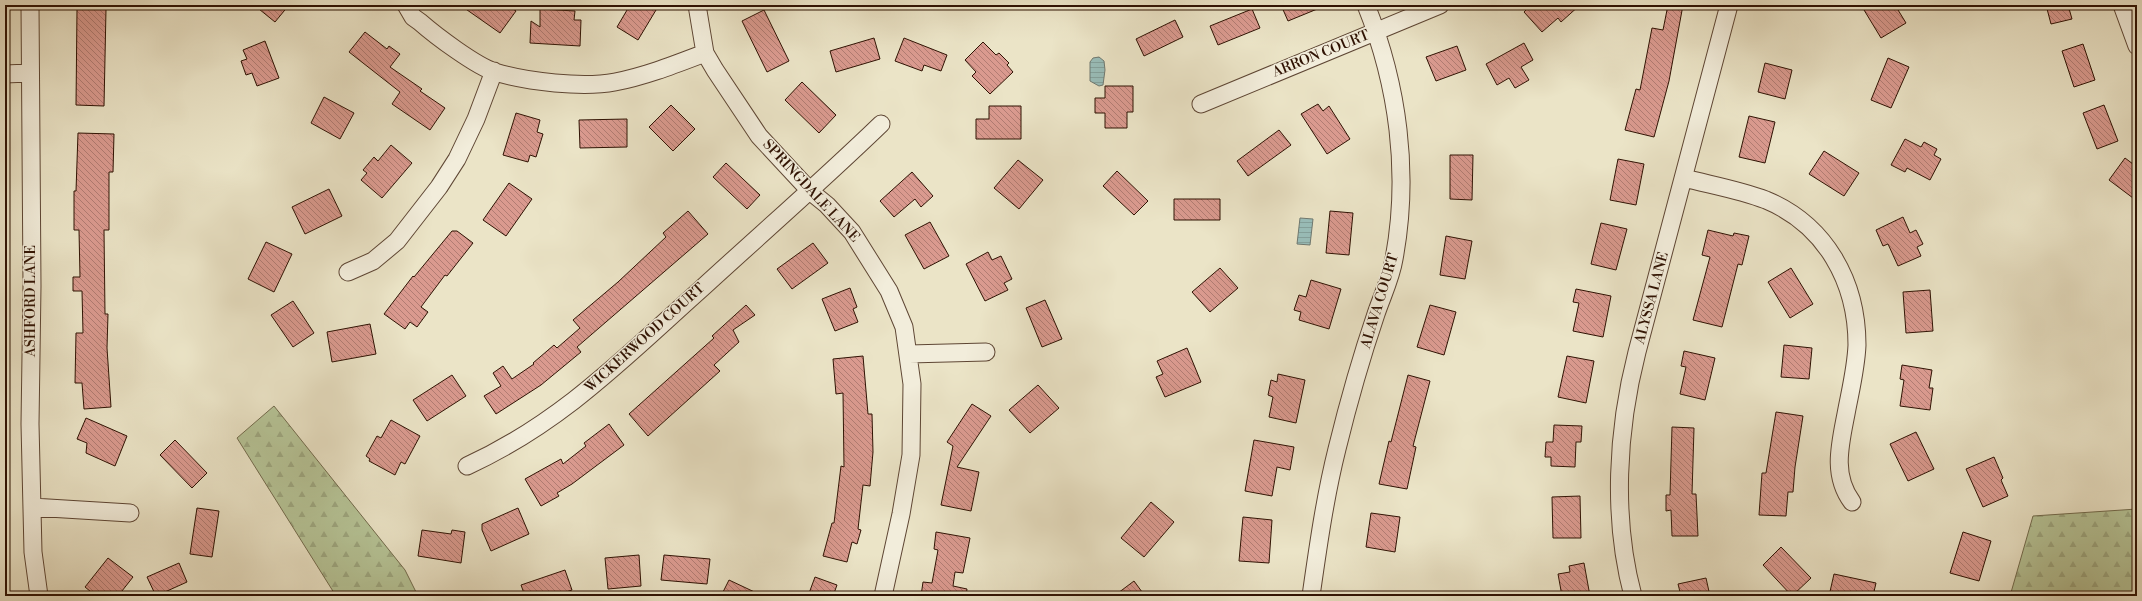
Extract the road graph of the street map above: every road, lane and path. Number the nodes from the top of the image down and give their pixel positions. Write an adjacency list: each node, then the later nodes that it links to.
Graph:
1 (30, 5): 12 (street, ASHFORD LANE)
2 (406, 5): 11 (street)
3 (697, 5): 10 (street, SPRINGDALE LANE)
4 (1366, 5): 8 (street, ALAVA COURT)
5 (1440, 5): 8 (street, ARRON COURT)
6 (1729, 5): 16 (street, ALYSSA LANE)
7 (2122, 5): 9 (street)
8 (1377, 32): 14 (street, ARRON COURT); 27 (street, ALAVA COURT)
9 (2137, 44)
10 (705, 53): 11 (street); 17 (street, SPRINGDALE LANE)
11 (494, 71): 18 (street)
12 (30, 72): 13 (street); 23 (street, ASHFORD LANE)
13 (5, 74)
14 (1201, 104)
15 (882, 124): 17 (street, WICKERWOOD COURT)
16 (1684, 178): 22 (street); 28 (street, ALYSSA LANE)
17 (811, 192): 20 (street, SPRINGDALE LANE); 21 (street, WICKERWOOD COURT)
18 (348, 272)
19 (986, 352): 20 (street)
20 (909, 354): 26 (street, SPRINGDALE LANE)
21 (467, 466)
22 (1852, 502)
23 (32, 507): 24 (street); 25 (street, ASHFORD LANE)
24 (130, 512)
25 (39, 596)
26 (883, 596)
27 (1311, 596)
28 (1633, 596)

